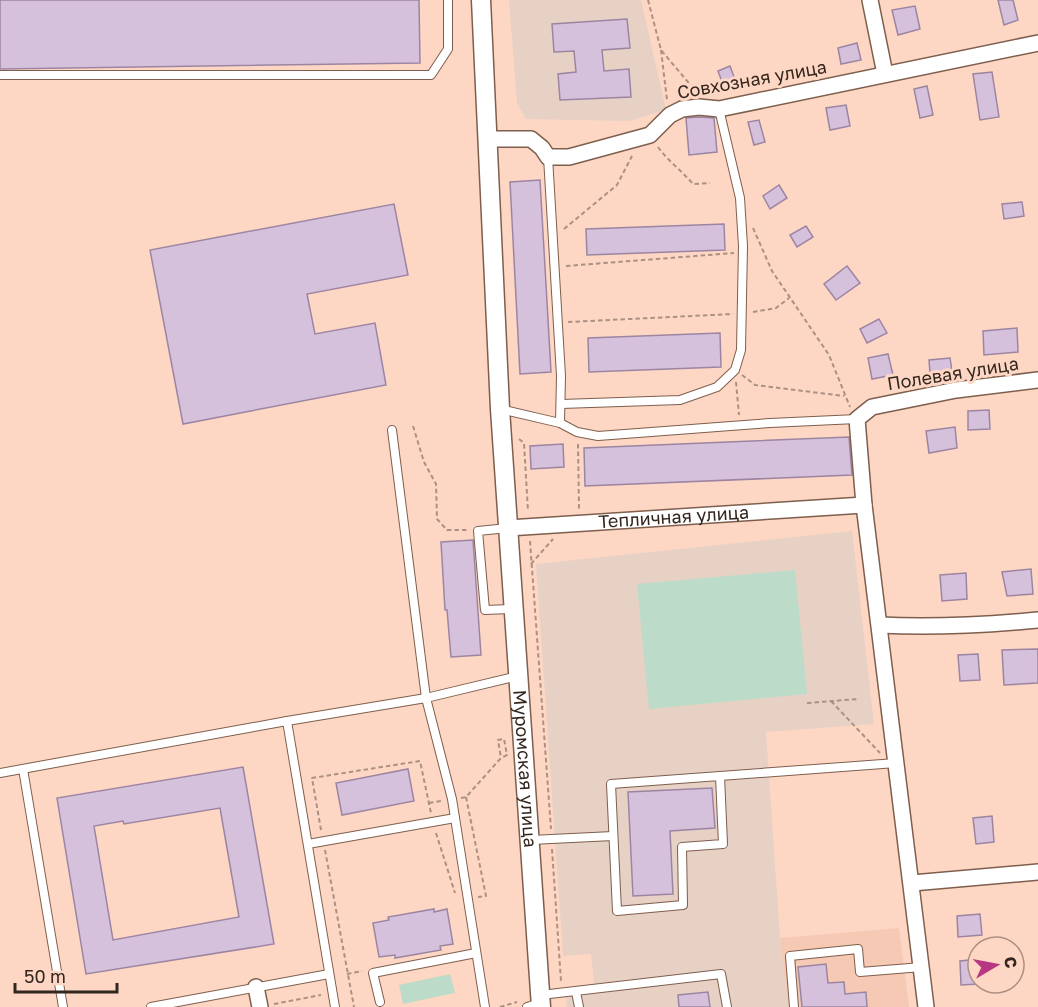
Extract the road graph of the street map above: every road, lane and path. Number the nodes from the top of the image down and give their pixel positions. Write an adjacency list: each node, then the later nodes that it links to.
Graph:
1 (448, 0): 8 (lane)
2 (480, 0): 12 (street)
3 (648, 0): 6 (path)
4 (870, 0): 7 (street)
5 (1038, 43): 7 (street, Совхозная улица)
6 (661, 50): 9 (path); 10 (path)
7 (885, 74): 9 (street, Совхозная улица)
8 (0, 75)
9 (719, 109): 10 (street, Совхозная улица); 15 (lane)
10 (670, 115): 11 (street, Совхозная улица)
11 (646, 136): 13 (street, Совхозная улица); 14 (path); 16 (path)
12 (488, 139): 13 (street); 26 (street)
13 (548, 157): 16 (lane)
14 (710, 183)
15 (740, 198): 17 (lane); 19 (path)
16 (553, 237): 18 (lane)
17 (743, 253): 18 (path); 20 (lane)
18 (554, 267): 21 (lane)
19 (790, 298): 20 (path); 24 (path)
20 (742, 314): 21 (path); 22 (lane)
21 (559, 322): 25 (lane)
22 (735, 370): 24 (path); 25 (lane); 29 (path)
23 (1038, 380): 27 (street, Полевая улица)
24 (844, 396): 27 (path)
25 (561, 404): 28 (lane)
26 (501, 409): 28 (lane); 37 (street)
27 (857, 419): 29 (lane); 34 (street)
28 (560, 423): 32 (lane)
29 (740, 425): 32 (lane)
30 (413, 426): 38 (path)
31 (392, 430): 44 (lane)
32 (577, 432): 35 (path)
33 (516, 437): 36 (path)
34 (864, 505): 35 (street, Тепличная улица); 42 (street)
35 (572, 524): 36 (street, Тепличная улица); 39 (path)
36 (529, 527): 37 (street, Тепличная улица); 39 (path)
37 (508, 528): 38 (lane); 40 (street, Муромская улица)
38 (478, 531): 40 (lane)
39 (531, 564): 60 (path)
40 (513, 609): 43 (street, Муромская улица)
41 (1038, 620): 42 (street)
42 (880, 625): 50 (street)
43 (518, 676): 44 (lane); 61 (street, Муромская улица)
44 (426, 698): 48 (lane); 55 (lane)
45 (858, 699): 46 (path)
46 (831, 701): 47 (path); 50 (path)
47 (807, 703)
48 (287, 721): 51 (lane); 63 (lane)
49 (501, 758): 49 (path); 54 (path)
50 (894, 763): 53 (lane); 65 (street)
51 (23, 769): 52 (lane); 77 (lane)
52 (0, 773)
53 (720, 776): 59 (lane); 59 (lane)
54 (466, 797): 55 (path); 66 (path)
55 (452, 799): 56 (path); 57 (lane)
56 (429, 803): 58 (path); 62 (path)
57 (455, 818): 58 (lane); 66 (lane)
58 (433, 822): 62 (lane); 66 (path)
59 (613, 836): 60 (lane)
60 (551, 839): 61 (lane); 73 (path)
61 (529, 840): 75 (street, Муромская улица)
62 (323, 841): 63 (lane); 80 (path)
63 (308, 844): 69 (lane)
64 (1038, 872): 65 (street)
65 (912, 883): 68 (street)
66 (468, 899): 67 (lane)
67 (476, 953): 74 (lane); 81 (lane)
68 (922, 966): 84 (lane); 85 (street)
69 (329, 974): 70 (lane); 72 (lane)
70 (256, 987): 76 (street); 78 (lane)
71 (576, 992): 73 (lane); 82 (lane); 83 (lane)
72 (333, 993): 76 (path); 79 (lane)
73 (562, 993): 75 (lane)
74 (380, 1002)
75 (537, 1003)
76 (264, 1006)
77 (63, 1007)
78 (151, 1007)
79 (335, 1007)
80 (354, 1007)
81 (485, 1007)
82 (579, 1007)
83 (727, 1007)
84 (794, 1007)
85 (926, 1007)

